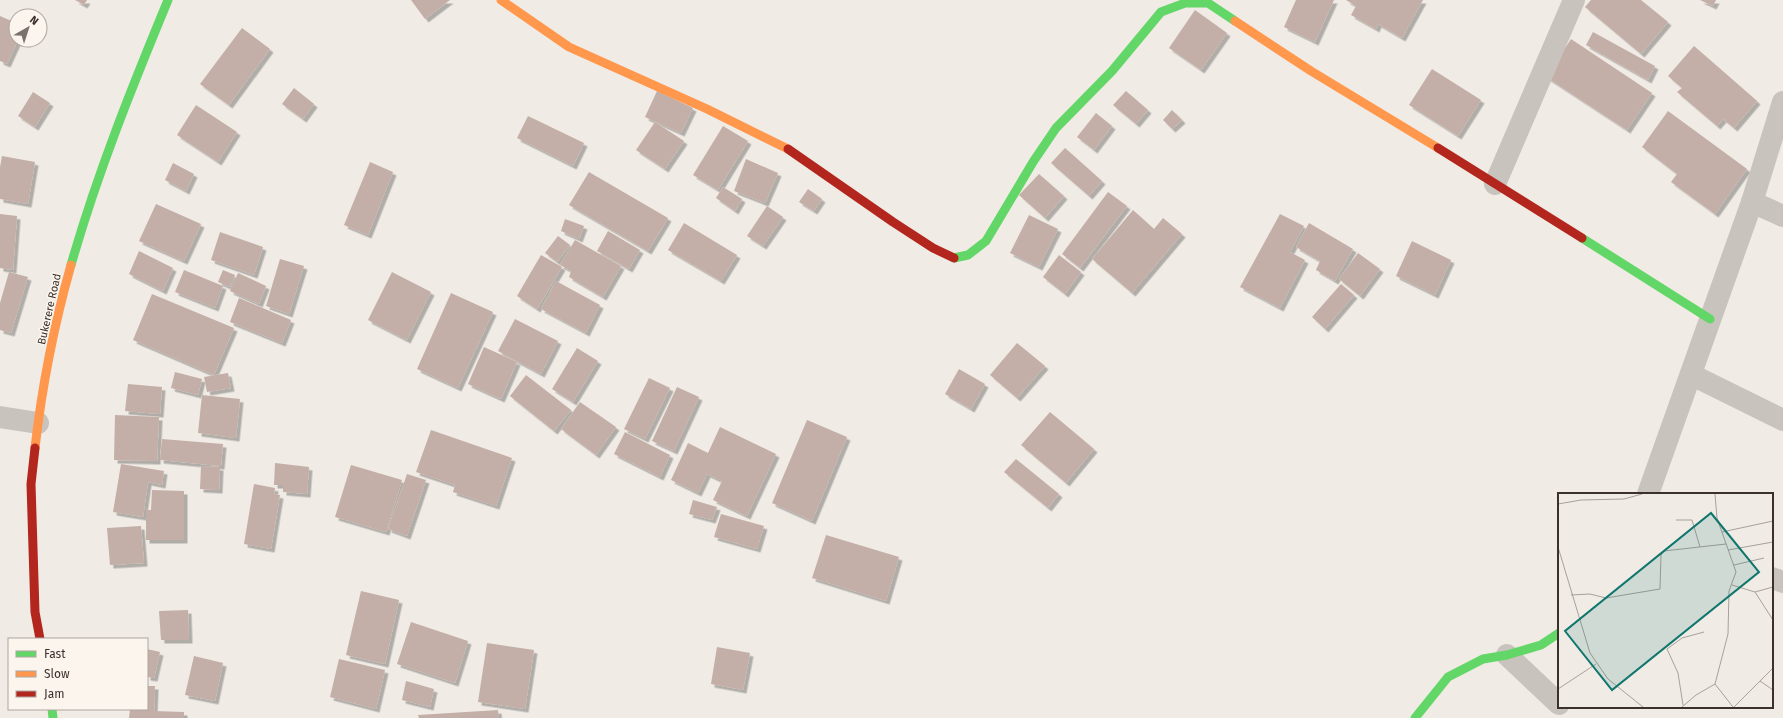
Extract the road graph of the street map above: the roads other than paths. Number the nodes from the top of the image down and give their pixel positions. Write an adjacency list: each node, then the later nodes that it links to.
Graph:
1 (168, 0): 12 (street, Bukerere Road)
2 (501, 0): 5 (street)
3 (1574, 0): 5 (street)
4 (1783, 102): 6 (street)
5 (1495, 184): 8 (street)
6 (1752, 202): 7 (street); 8 (street)
7 (1783, 216)
8 (1710, 319): 9 (street)
9 (1692, 375): 11 (street); 13 (street)
10 (0, 417): 12 (street)
11 (1783, 420)
12 (38, 423): 17 (street, Bukerere Road)
13 (1648, 493)
14 (1773, 578): 15 (street)
15 (1783, 582)
16 (1558, 634): 18 (street)
17 (40, 638)
18 (1507, 655): 19 (street); 21 (street)
19 (1558, 703)
20 (1563, 708): 22 (street)
21 (1415, 718)
22 (1571, 718)

